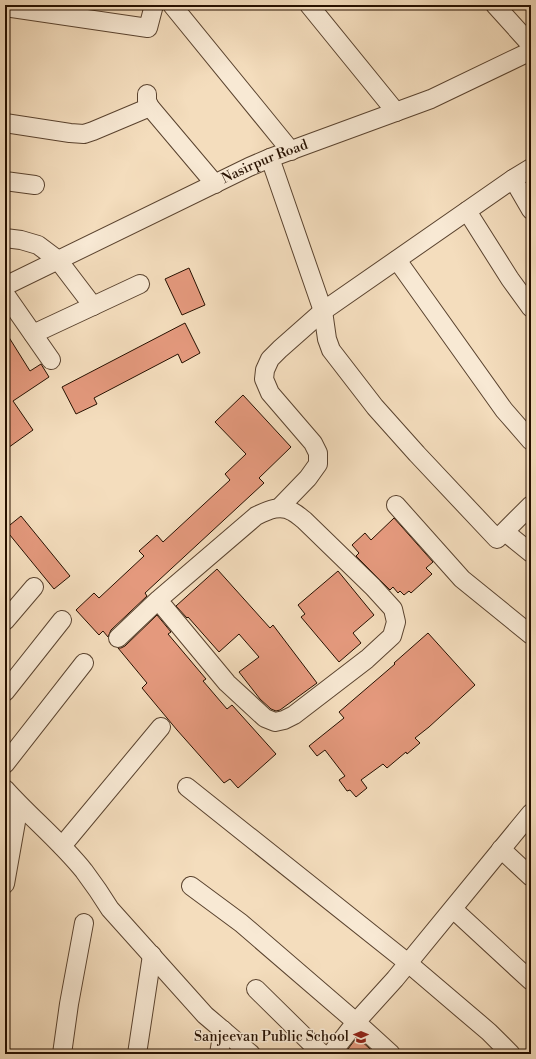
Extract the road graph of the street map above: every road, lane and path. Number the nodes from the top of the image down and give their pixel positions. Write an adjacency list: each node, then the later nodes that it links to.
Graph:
1 (154, 5): 5 (street)
2 (172, 5): 10 (street)
3 (309, 5): 8 (street)
4 (495, 5): 6 (street)
5 (5, 6)
6 (531, 45)
7 (531, 51): 8 (street, Nasirpur Road)
8 (396, 112): 10 (street, Nasirpur Road)
9 (5, 123): 15 (street)
10 (291, 151): 11 (street, Nasirpur Road)
11 (270, 158): 15 (street, Nasirpur Road); 27 (street)
12 (531, 168): 13 (street)
13 (513, 179): 17 (street); 18 (street)
14 (5, 181): 16 (street)
15 (215, 184): 20 (street, Nasirpur Road)
16 (35, 185)
17 (531, 210)
18 (466, 211): 21 (street); 26 (street)
19 (5, 238): 20 (street)
20 (58, 260): 23 (street, Nasirpur Road); 25 (street)
21 (397, 260): 27 (street); 30 (street)
22 (140, 284): 25 (street)
23 (5, 286)
24 (5, 294): 28 (street)
25 (93, 306): 28 (street)
26 (531, 308)
27 (323, 311): 33 (street); 34 (street)
28 (33, 334): 29 (street)
29 (51, 360)
30 (531, 441)
31 (396, 505): 40 (street)
32 (531, 505): 34 (street)
33 (280, 508): 37 (street); 37 (street)
34 (505, 532): 35 (street)
35 (531, 553)
36 (34, 587): 38 (street)
37 (158, 600): 41 (street)
38 (5, 620)
39 (62, 620): 43 (street)
40 (531, 635)
41 (118, 638)
42 (84, 664): 45 (street)
43 (5, 692)
44 (162, 727): 50 (street)
45 (5, 764)
46 (187, 787): 58 (street)
47 (5, 789): 48 (street)
48 (20, 805): 50 (street); 53 (street)
49 (531, 813): 51 (street)
50 (62, 846): 57 (street)
51 (501, 849): 52 (street); 55 (street)
52 (531, 876)
53 (5, 884)
54 (191, 886): 61 (street)
55 (453, 909): 58 (street); 59 (street)
56 (84, 923): 63 (street)
57 (152, 955): 62 (street); 64 (street)
58 (408, 964): 61 (street); 70 (street)
59 (531, 981)
60 (256, 989): 67 (street)
61 (356, 1022): 68 (street); 69 (street)
62 (223, 1030): 65 (street); 66 (street)
63 (62, 1054)
64 (137, 1054)
65 (219, 1054)
66 (251, 1054)
67 (322, 1054)
68 (331, 1054)
69 (391, 1054)
70 (511, 1054)

